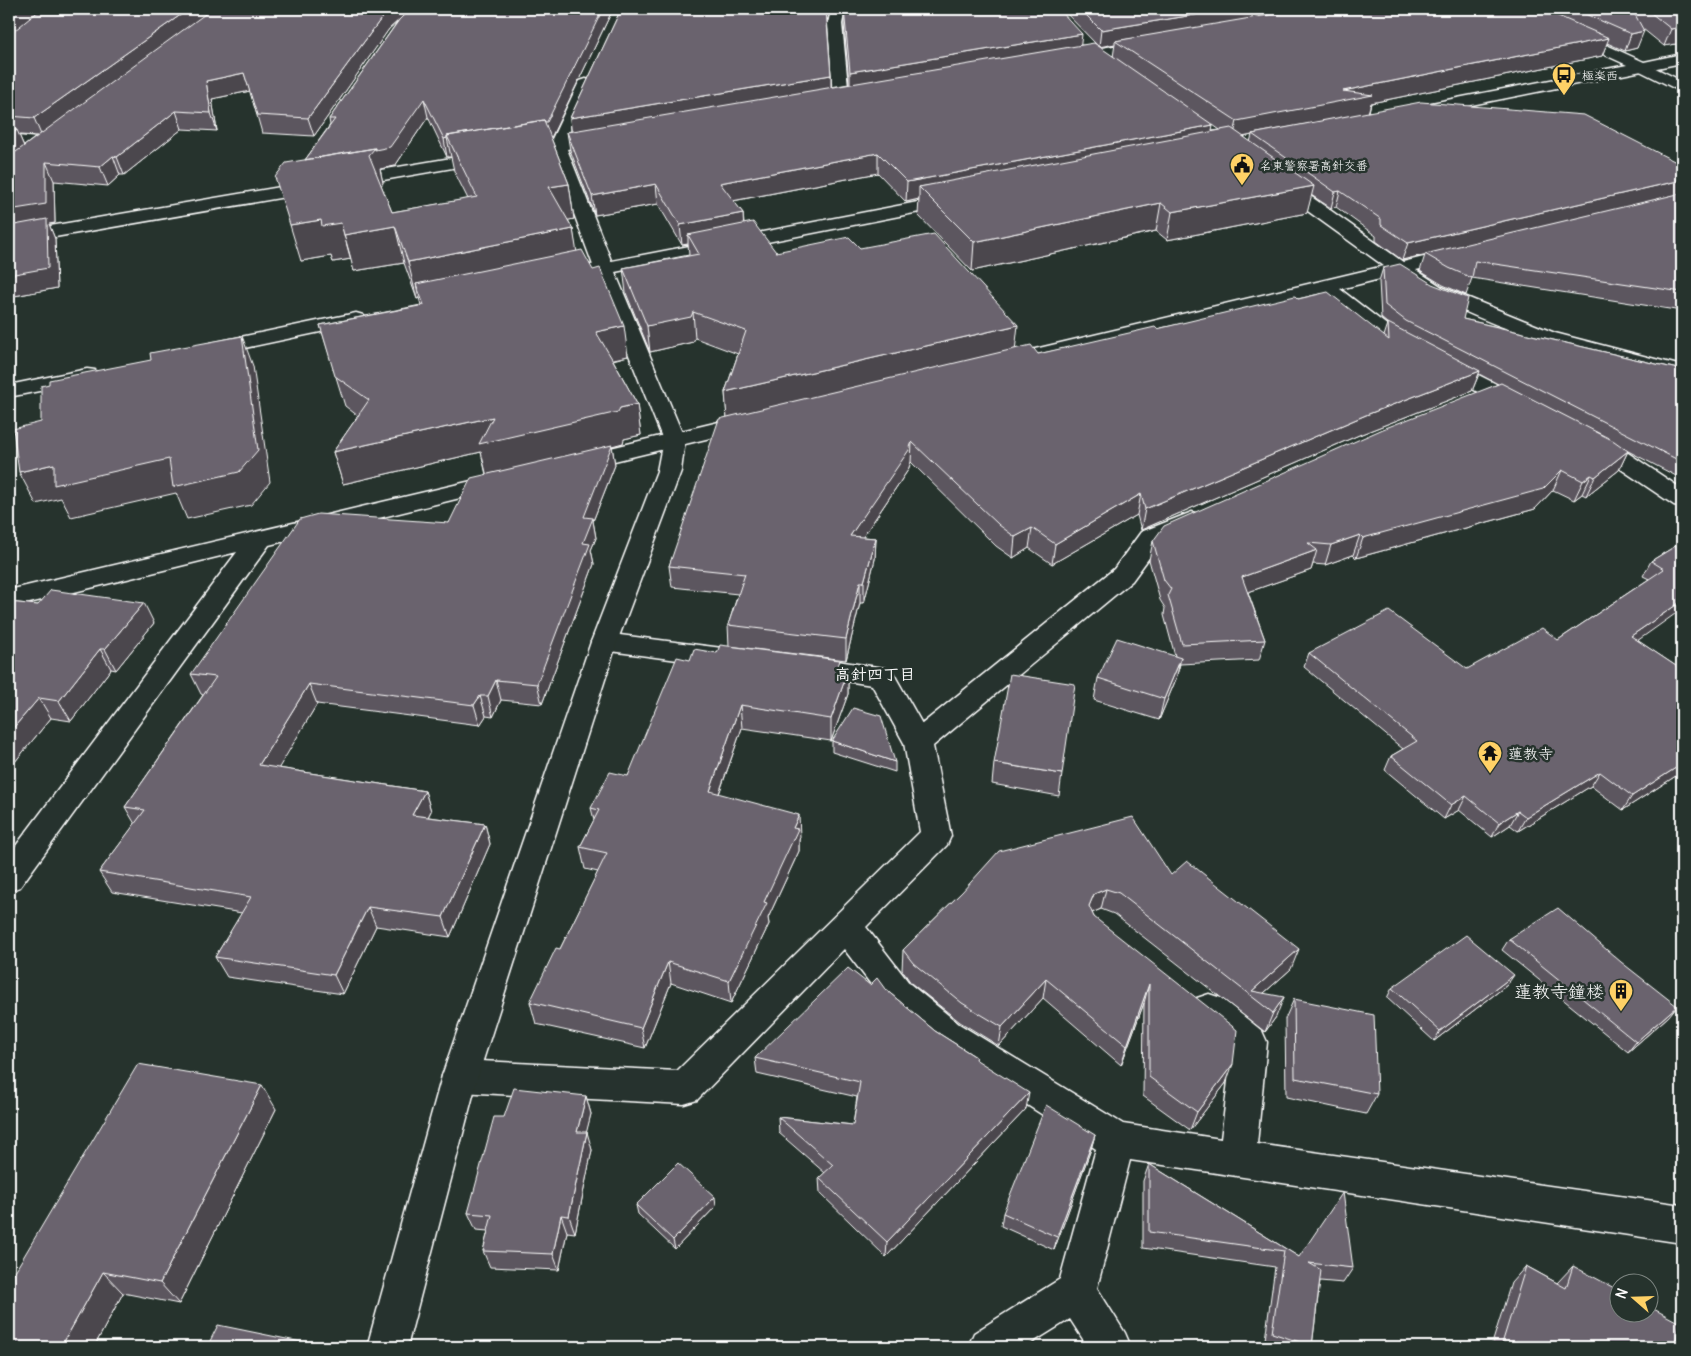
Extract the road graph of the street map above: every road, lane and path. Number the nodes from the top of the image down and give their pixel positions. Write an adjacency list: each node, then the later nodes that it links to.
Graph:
1 (838, 9): 13 (street)
2 (1516, 9): 9 (street)
3 (1082, 41): 5 (street)
4 (1170, 41): 5 (street)
5 (1094, 54): 7 (street); 8 (street)
6 (1682, 59): 9 (street)
7 (1055, 60)
8 (1110, 65)
9 (1643, 67): 11 (street); 15 (street)
10 (593, 69): 20 (street)
11 (1682, 87)
12 (860, 93): 13 (street)
13 (841, 97): 14 (street)
14 (821, 100)
15 (1403, 114)
16 (62, 132): 19 (street)
17 (626, 134): 20 (street)
18 (9, 140): 19 (street)
19 (46, 144): 21 (street)
20 (557, 146): 24 (street); 28 (street)
21 (24, 160)
22 (1263, 170): 29 (street)
23 (295, 177): 24 (street)
24 (284, 193): 26 (street)
25 (976, 196): 28 (street)
26 (9, 240)
27 (1478, 250): 29 (street)
28 (604, 268): 30 (street); 43 (street)
29 (1400, 269): 31 (street); 36 (street)
30 (546, 280)
31 (1325, 287): 34 (street); 38 (street)
32 (370, 316): 33 (street)
33 (194, 352)
34 (1024, 358)
35 (106, 370): 37 (street)
36 (1682, 372)
37 (9, 391)
38 (1495, 392): 39 (street); 40 (street)
39 (1468, 403)
40 (1538, 414)
41 (771, 417): 43 (street)
42 (1572, 432): 46 (street)
43 (674, 440): 44 (street); 50 (street)
44 (556, 468)
45 (518, 477): 48 (street)
46 (1682, 500)
47 (1214, 510): 51 (street)
48 (260, 539): 49 (street); 52 (street)
49 (9, 600)
50 (604, 642): 51 (street); 55 (street)
51 (918, 743): 53 (street)
52 (9, 878)
53 (846, 926): 55 (street); 56 (street)
54 (1188, 992): 57 (street)
55 (460, 1076): 60 (street)
56 (1117, 1141): 57 (street); 59 (street)
57 (1237, 1157): 58 (street)
58 (1682, 1224)
59 (1076, 1292): 61 (street); 62 (street)
60 (386, 1347)
61 (988, 1347)
62 (1111, 1347)

